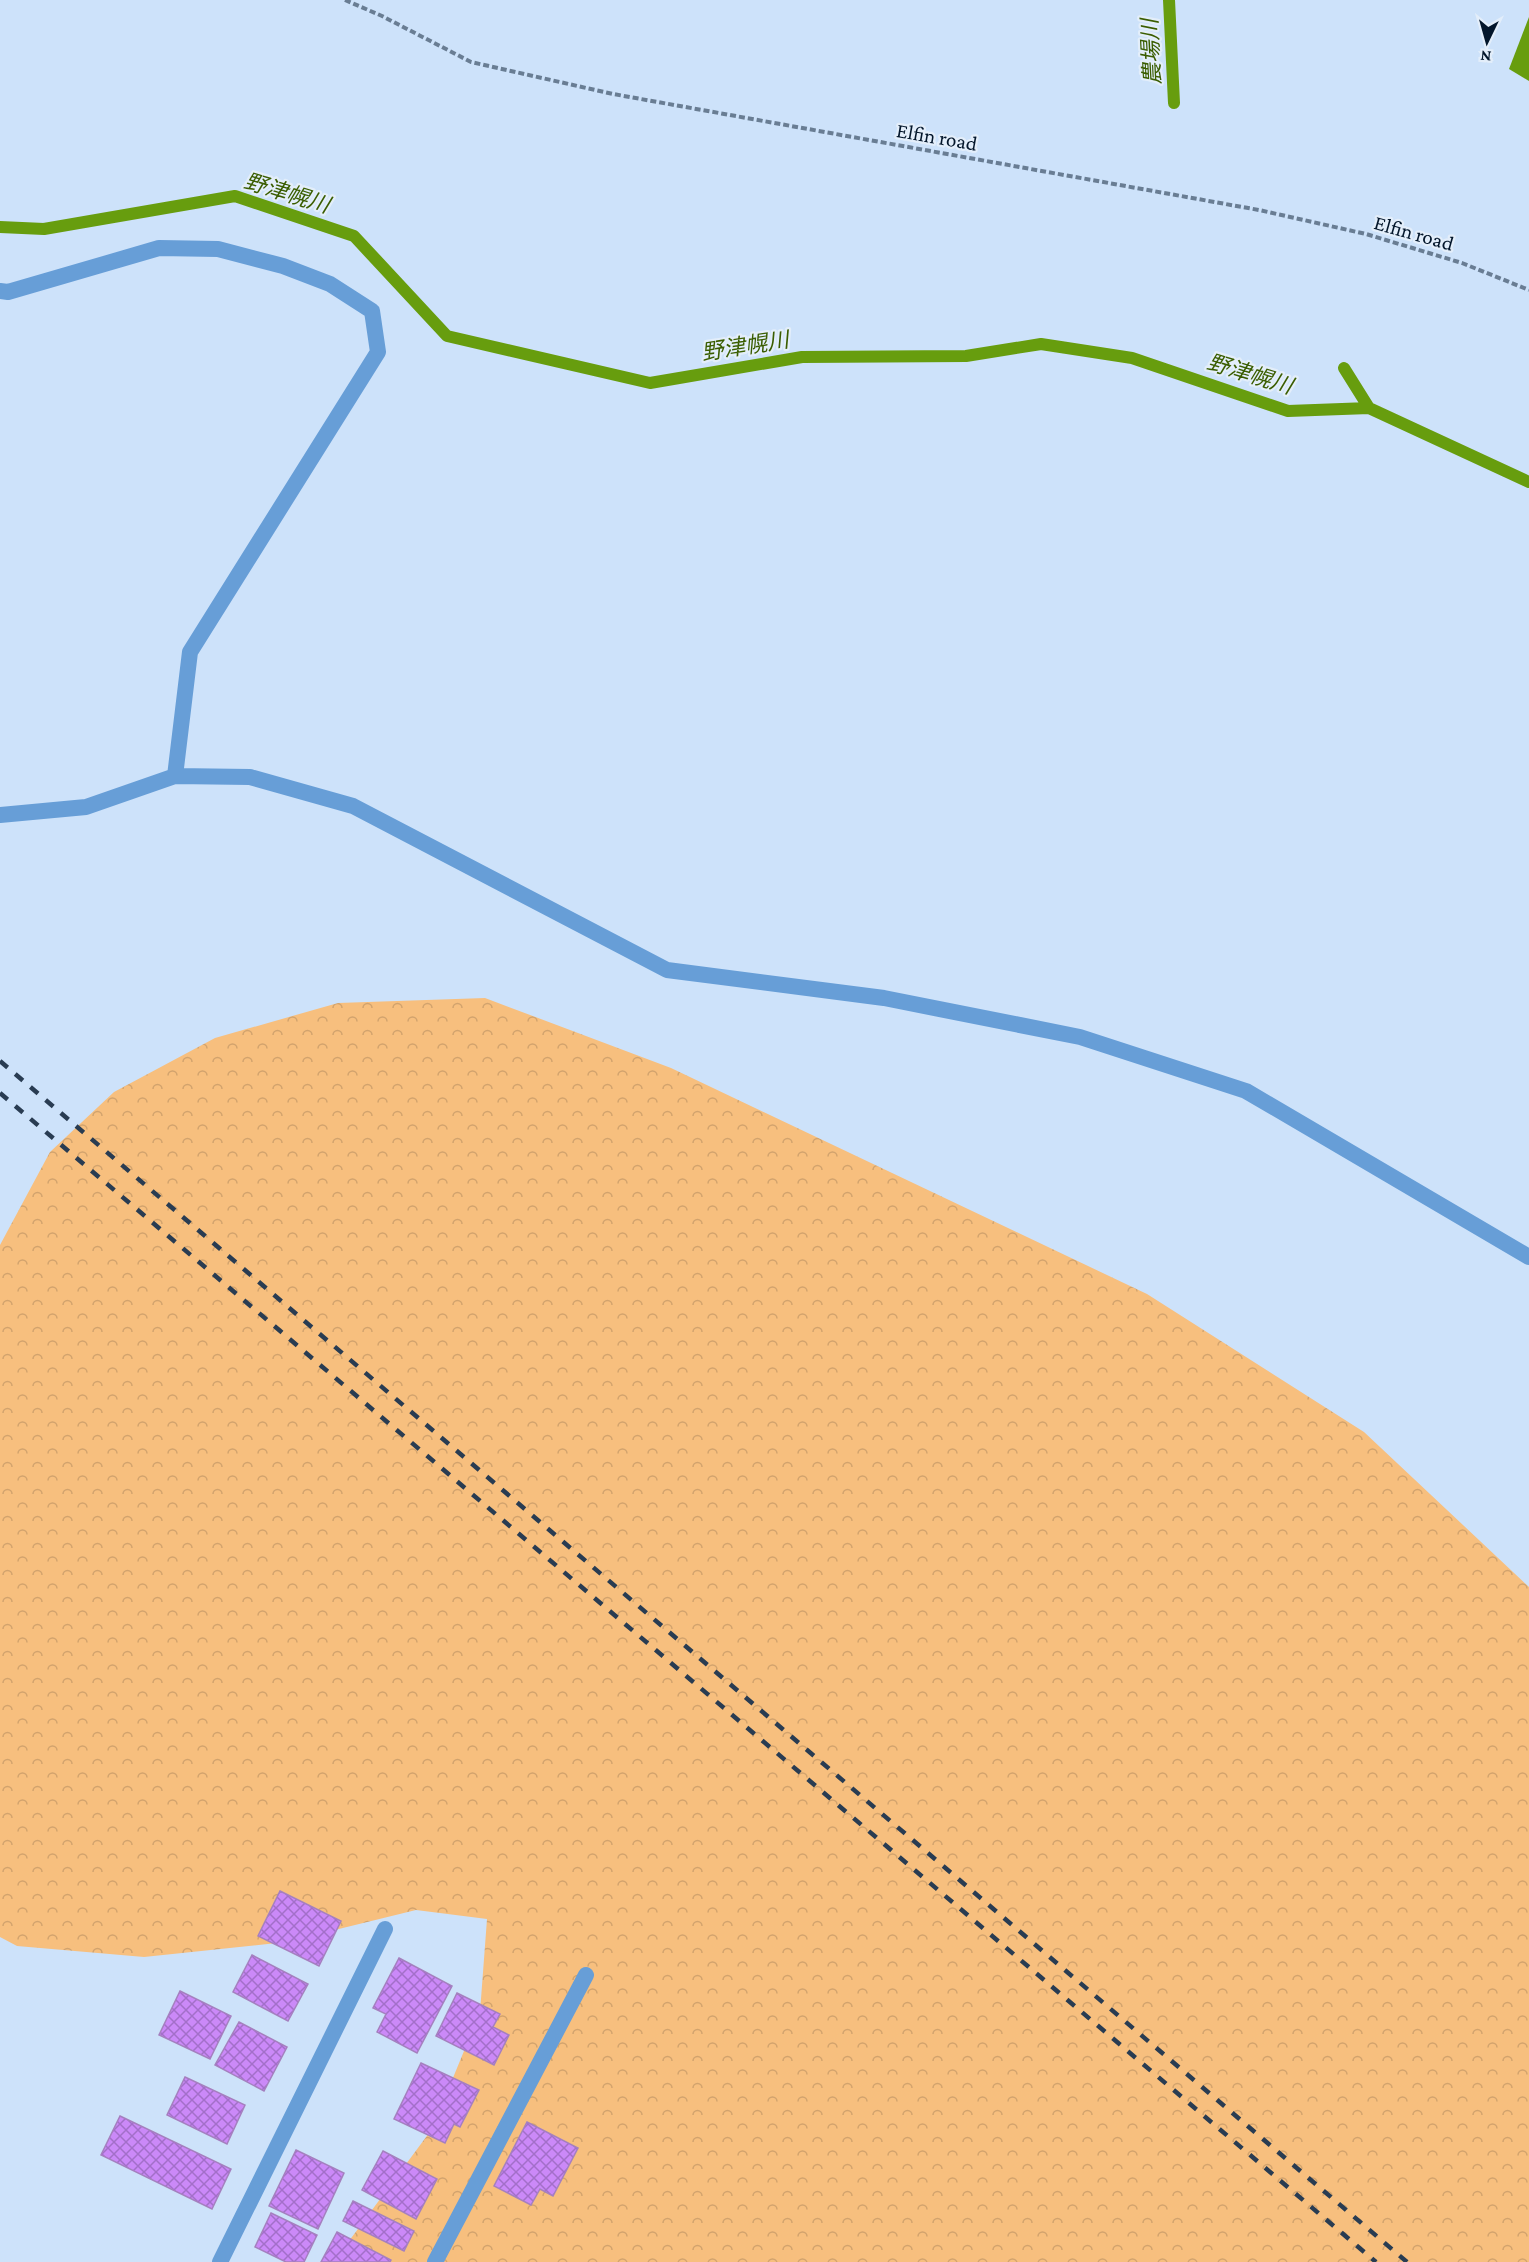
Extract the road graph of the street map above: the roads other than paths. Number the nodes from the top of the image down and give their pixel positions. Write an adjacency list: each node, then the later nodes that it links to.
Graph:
1 (0, 291): 2 (street)
2 (175, 776): 3 (street); 4 (street)
3 (0, 815)
4 (1529, 1257)
5 (385, 1929): 7 (street)
6 (586, 1975): 8 (street)
7 (220, 2262)
8 (435, 2262)

